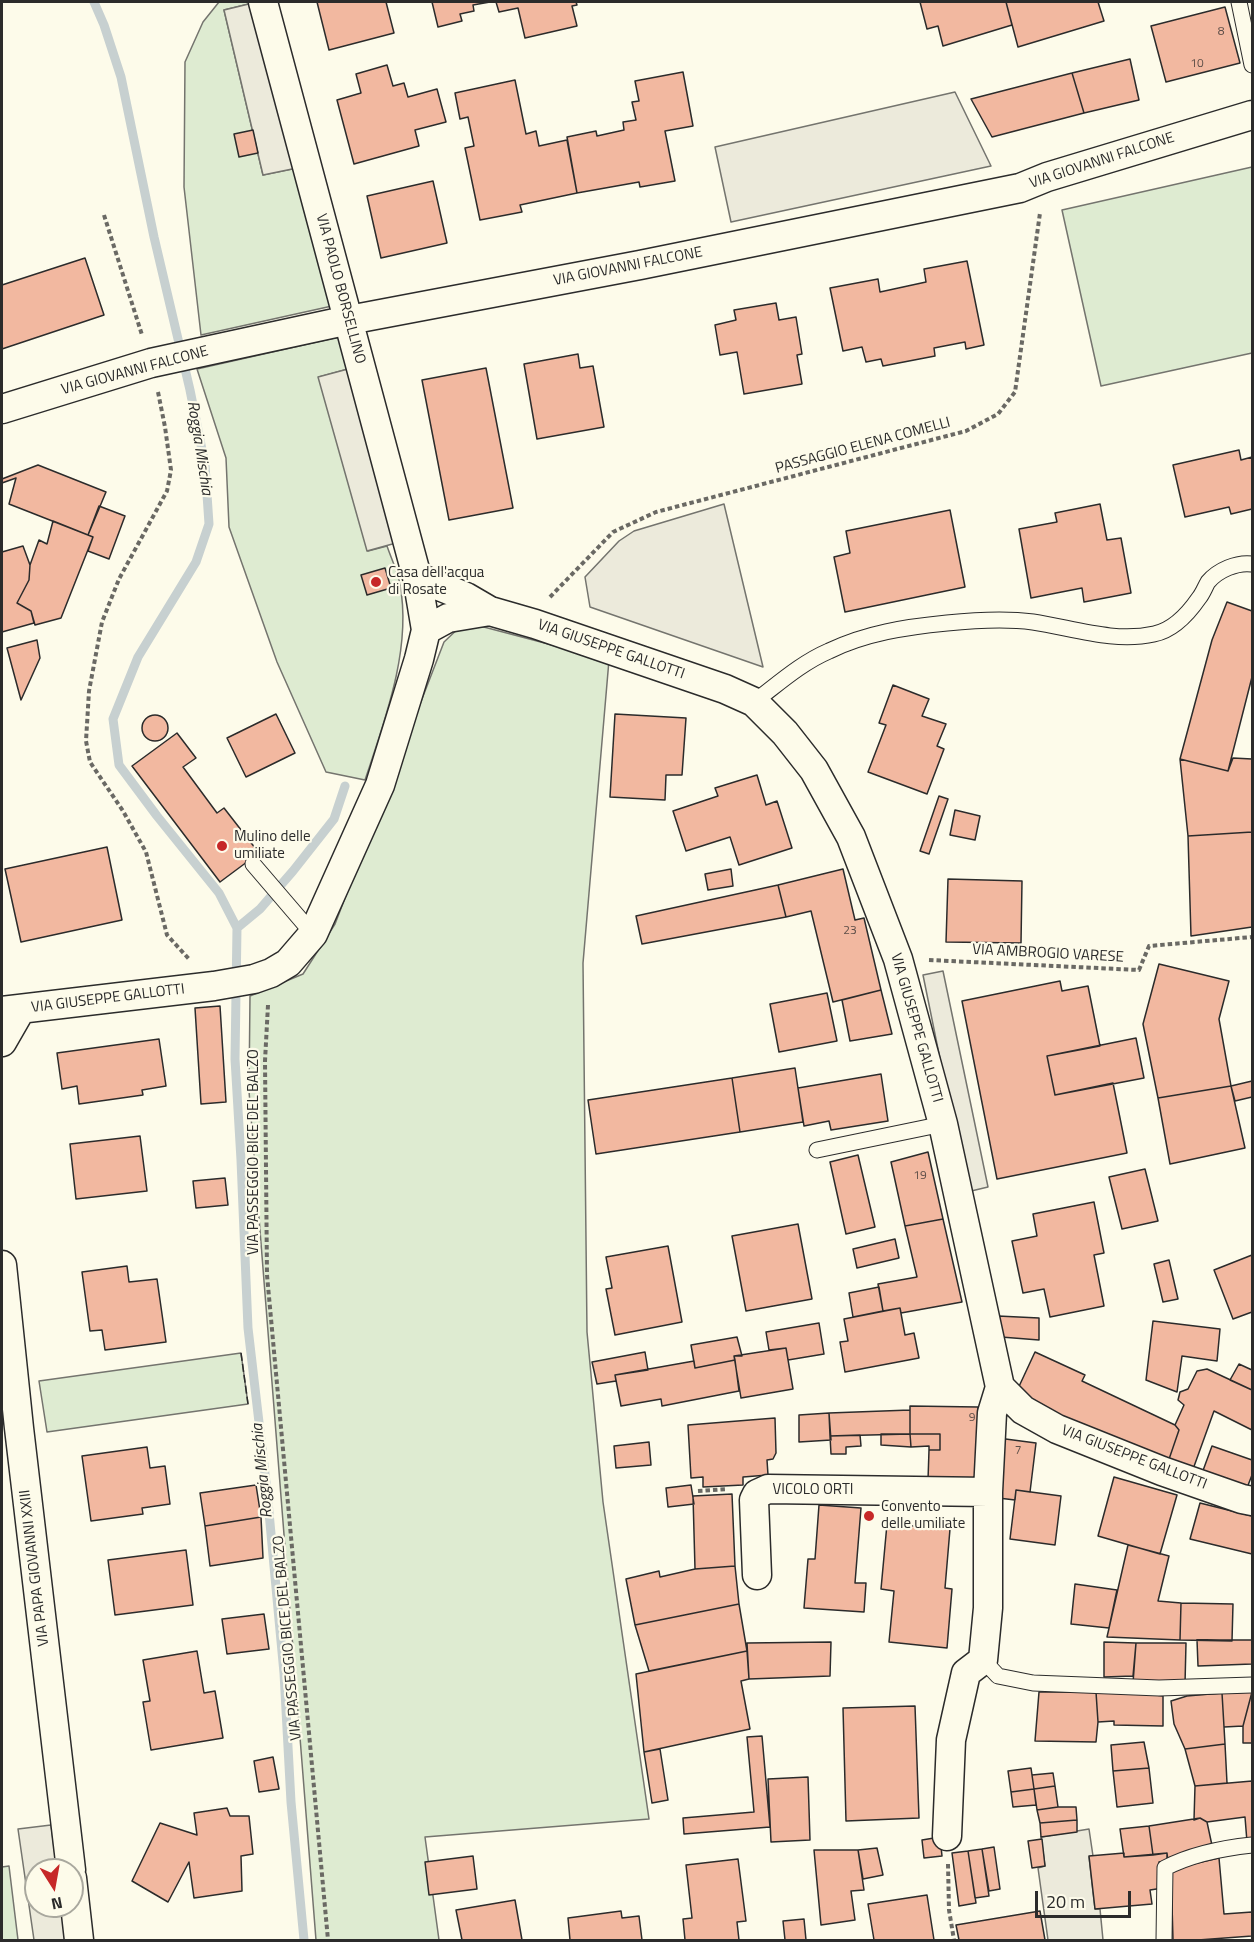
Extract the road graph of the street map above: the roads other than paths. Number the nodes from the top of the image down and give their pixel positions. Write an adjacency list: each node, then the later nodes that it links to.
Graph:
1 (263, 2): 5 (street, VIA PAOLO BORSELLINO)
2 (1239, 2): 3 (lane)
3 (1252, 65)
4 (1252, 115): 5 (street, VIA GIOVANNI FALCONE)
5 (349, 320): 6 (street, VIA GIOVANNI FALCONE); 8 (street, VIA PAOLO BORSELLINO)
6 (2, 409)
7 (1252, 564): 11 (lane)
8 (417, 577): 9 (street, VIA GIUSEPPE GALLOTTI); 10 (street)
9 (490, 611): 10 (street, VIA GIUSEPPE GALLOTTI); 11 (street, VIA GIUSEPPE GALLOTTI)
10 (426, 630): 13 (street)
11 (754, 702): 16 (street, VIA GIUSEPPE GALLOTTI)
12 (253, 864): 13 (lane)
13 (313, 934): 14 (street, VIA GIUSEPPE GALLOTTI)
14 (11, 1010): 15 (street)
15 (2, 1041)
16 (943, 1125): 17 (lane); 19 (street, VIA GIUSEPPE GALLOTTI)
17 (817, 1150)
18 (2, 1266): 27 (street, VIA PAPA GIOVANNI XXIII)
19 (1000, 1387): 20 (street); 21 (street, VIA GIUSEPPE GALLOTTI)
20 (988, 1492): 22 (street, VICOLO ORTI); 23 (street)
21 (1252, 1501)
22 (757, 1575)
23 (983, 1660): 24 (lane); 25 (street)
24 (1252, 1685)
25 (947, 1836)
26 (1252, 1845): 30 (lane)
27 (70, 1858)
28 (76, 1918): 29 (street)
29 (79, 1941)
30 (1164, 1941)

